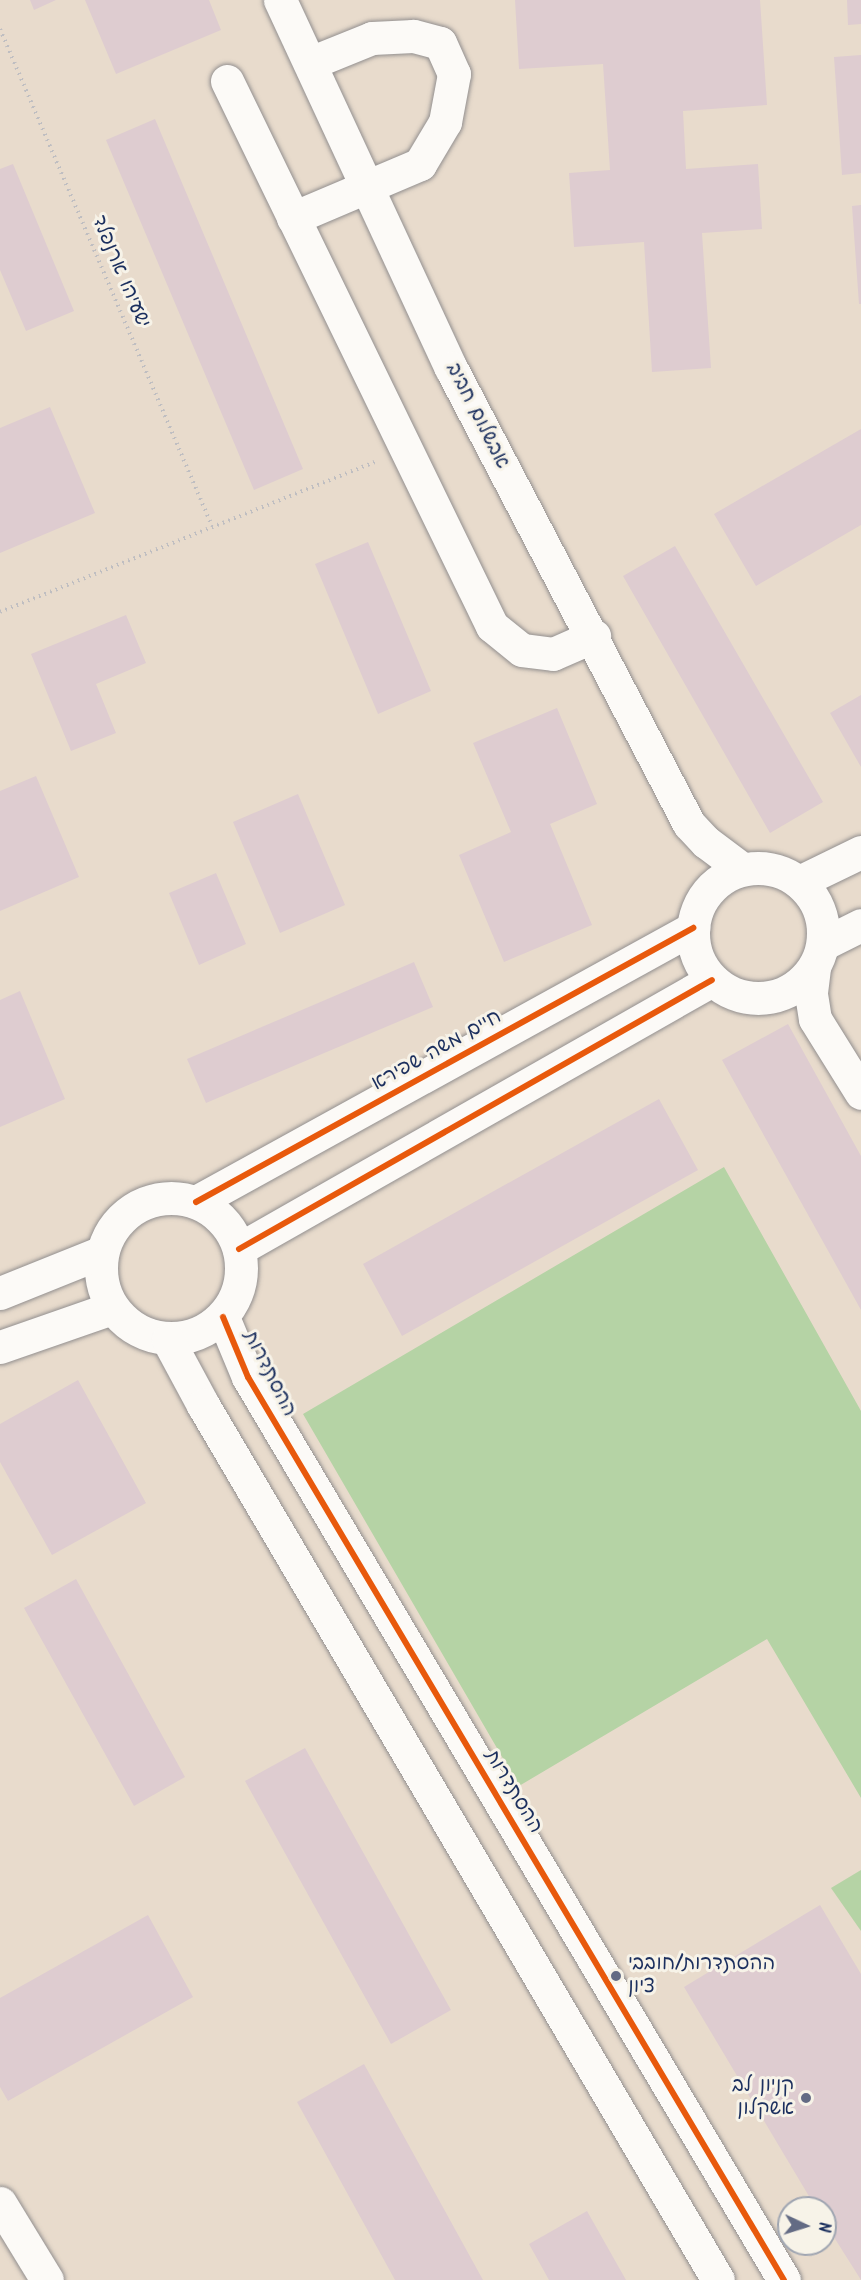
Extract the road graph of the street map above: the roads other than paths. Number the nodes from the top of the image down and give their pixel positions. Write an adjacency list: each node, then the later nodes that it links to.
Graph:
1 (280, 0): 2 (street, אבשלום חביב)
2 (310, 63): 4 (street, אבשלום חביב); 4 (street)
3 (227, 81): 5 (street)
4 (368, 188): 5 (street); 6 (street, אבשלום חביב)
5 (293, 218): 6 (street)
6 (594, 636): 7 (street, אבשלום חביב)
7 (689, 824): 9 (street, אבשלום חביב); 11 (street, אבשלום חביב)
8 (861, 852): 10 (street)
9 (742, 869): 10 (street); 11 (street)
10 (800, 882): 13 (street)
11 (697, 915): 14 (street); 18 (street, חיים משה שפירא)
12 (861, 925): 13 (street)
13 (818, 956): 15 (street); 16 (street)
14 (712, 980): 15 (street); 19 (street)
15 (771, 998): 16 (street)
16 (815, 1019): 17 (street)
17 (861, 1093)
18 (196, 1202): 19 (street); 20 (street)
19 (239, 1249): 23 (street)
20 (102, 1252): 21 (street); 22 (street)
21 (0, 1293)
22 (112, 1308): 24 (street); 25 (street)
23 (223, 1317): 24 (street); 29 (street, ההסתדרות)
24 (168, 1340): 28 (street)
25 (0, 1347)
26 (0, 2203): 27 (street)
27 (46, 2280)
28 (718, 2280)
29 (784, 2280)

